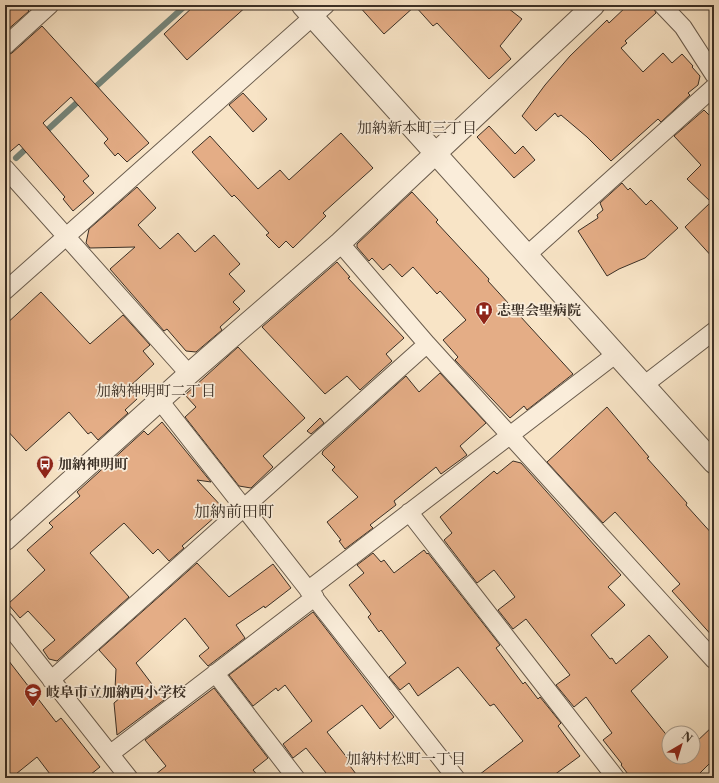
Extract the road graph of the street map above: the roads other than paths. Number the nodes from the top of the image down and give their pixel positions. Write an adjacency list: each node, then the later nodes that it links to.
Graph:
1 (50, 5): 5 (street)
2 (594, 5): 8 (street)
3 (662, 5): 6 (street)
4 (313, 9): 8 (street); 10 (street)
5 (5, 46)
6 (714, 75)
7 (714, 87): 12 (street)
8 (435, 153): 11 (street); 12 (street)
9 (5, 168): 10 (street)
10 (66, 236): 13 (street); 17 (street)
11 (340, 243): 15 (street); 17 (street)
12 (527, 254): 16 (street)
13 (5, 291)
14 (714, 331): 18 (street)
15 (427, 344): 20 (street); 22 (street)
16 (616, 354): 18 (street); 20 (street)
17 (189, 374): 19 (street)
18 (644, 385): 21 (street)
19 (160, 401): 22 (street); 24 (street)
20 (510, 435): 23 (street); 27 (street)
21 (714, 463)
22 (244, 508): 25 (street); 29 (street)
23 (409, 512): 25 (street); 34 (street)
24 (5, 540)
25 (312, 594): 28 (street); 33 (street)
26 (5, 621): 29 (street)
27 (714, 660)
28 (215, 673): 30 (street); 32 (street)
29 (51, 680): 30 (street)
30 (110, 754): 31 (street)
31 (129, 778)
32 (296, 778)
33 (456, 778)
34 (616, 778)

